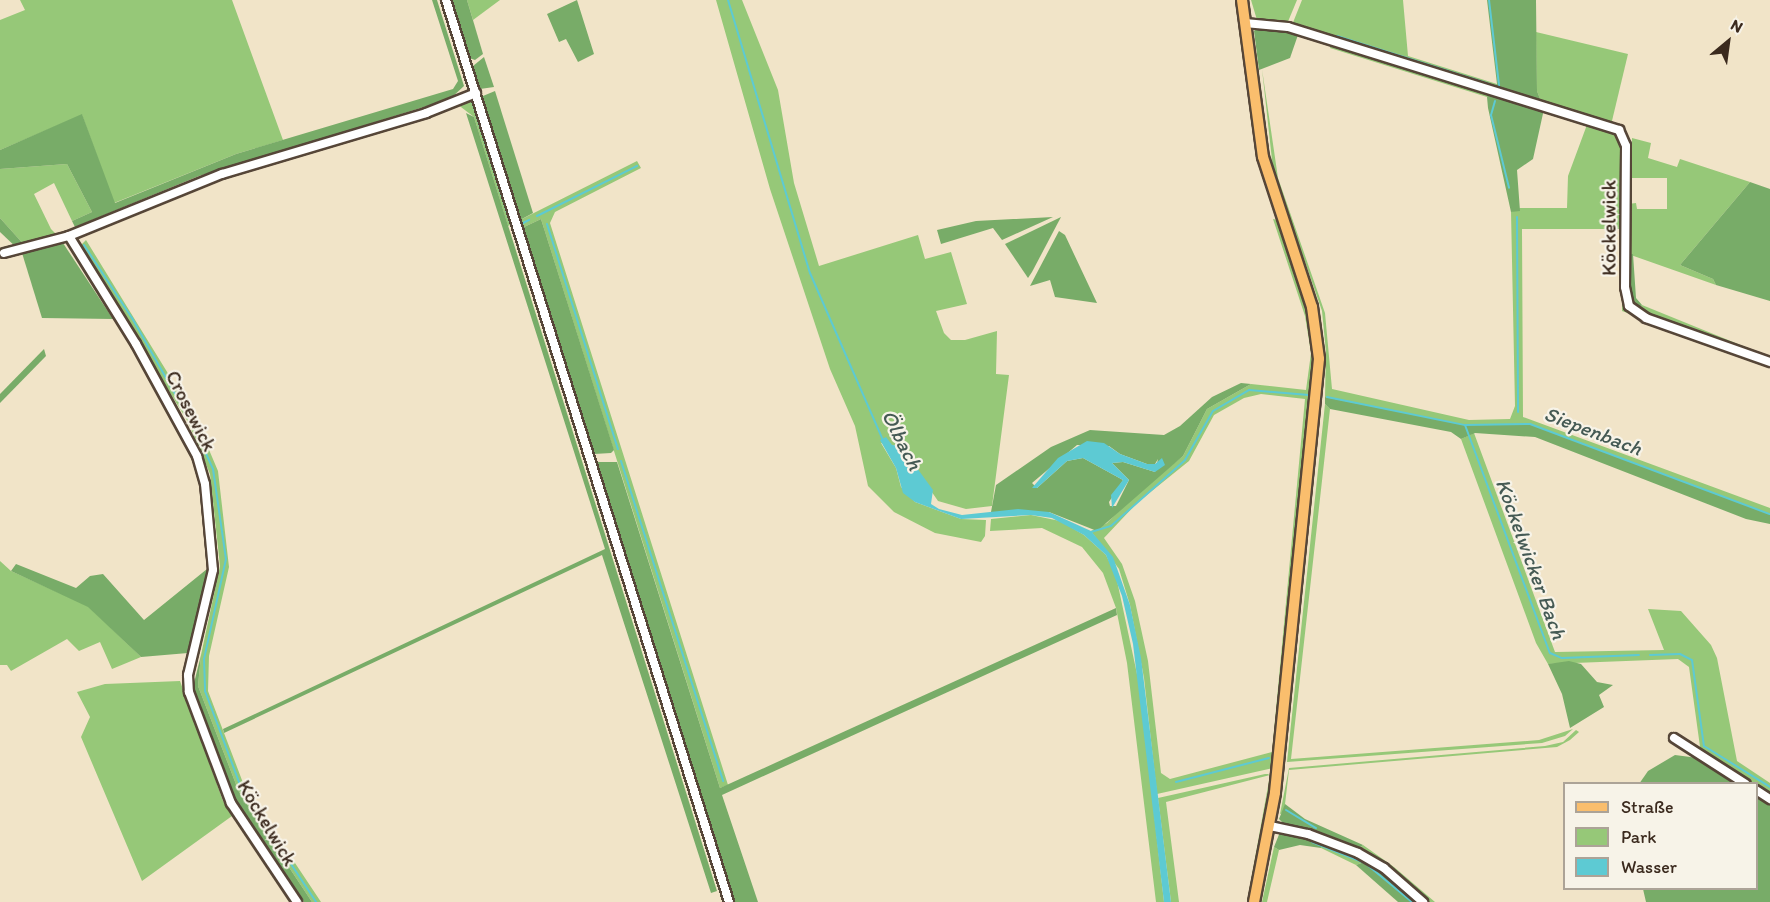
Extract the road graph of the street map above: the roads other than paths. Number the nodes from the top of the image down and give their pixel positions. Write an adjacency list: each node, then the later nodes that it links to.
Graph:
1 (447, 0): 4 (street)
2 (1242, 0): 3 (main road)
3 (1245, 23): 7 (street, Köckelwick); 11 (main road)
4 (476, 93): 5 (street); 13 (street)
5 (69, 236): 6 (street); 8 (street, Crosewick)
6 (4, 253)
7 (1770, 362)
8 (189, 692): 12 (street, Köckelwick)
9 (1674, 738): 10 (street)
10 (1744, 782)
11 (1270, 826): 14 (main road); 15 (street)
12 (297, 902)
13 (729, 902)
14 (1254, 902)
15 (1423, 902)

